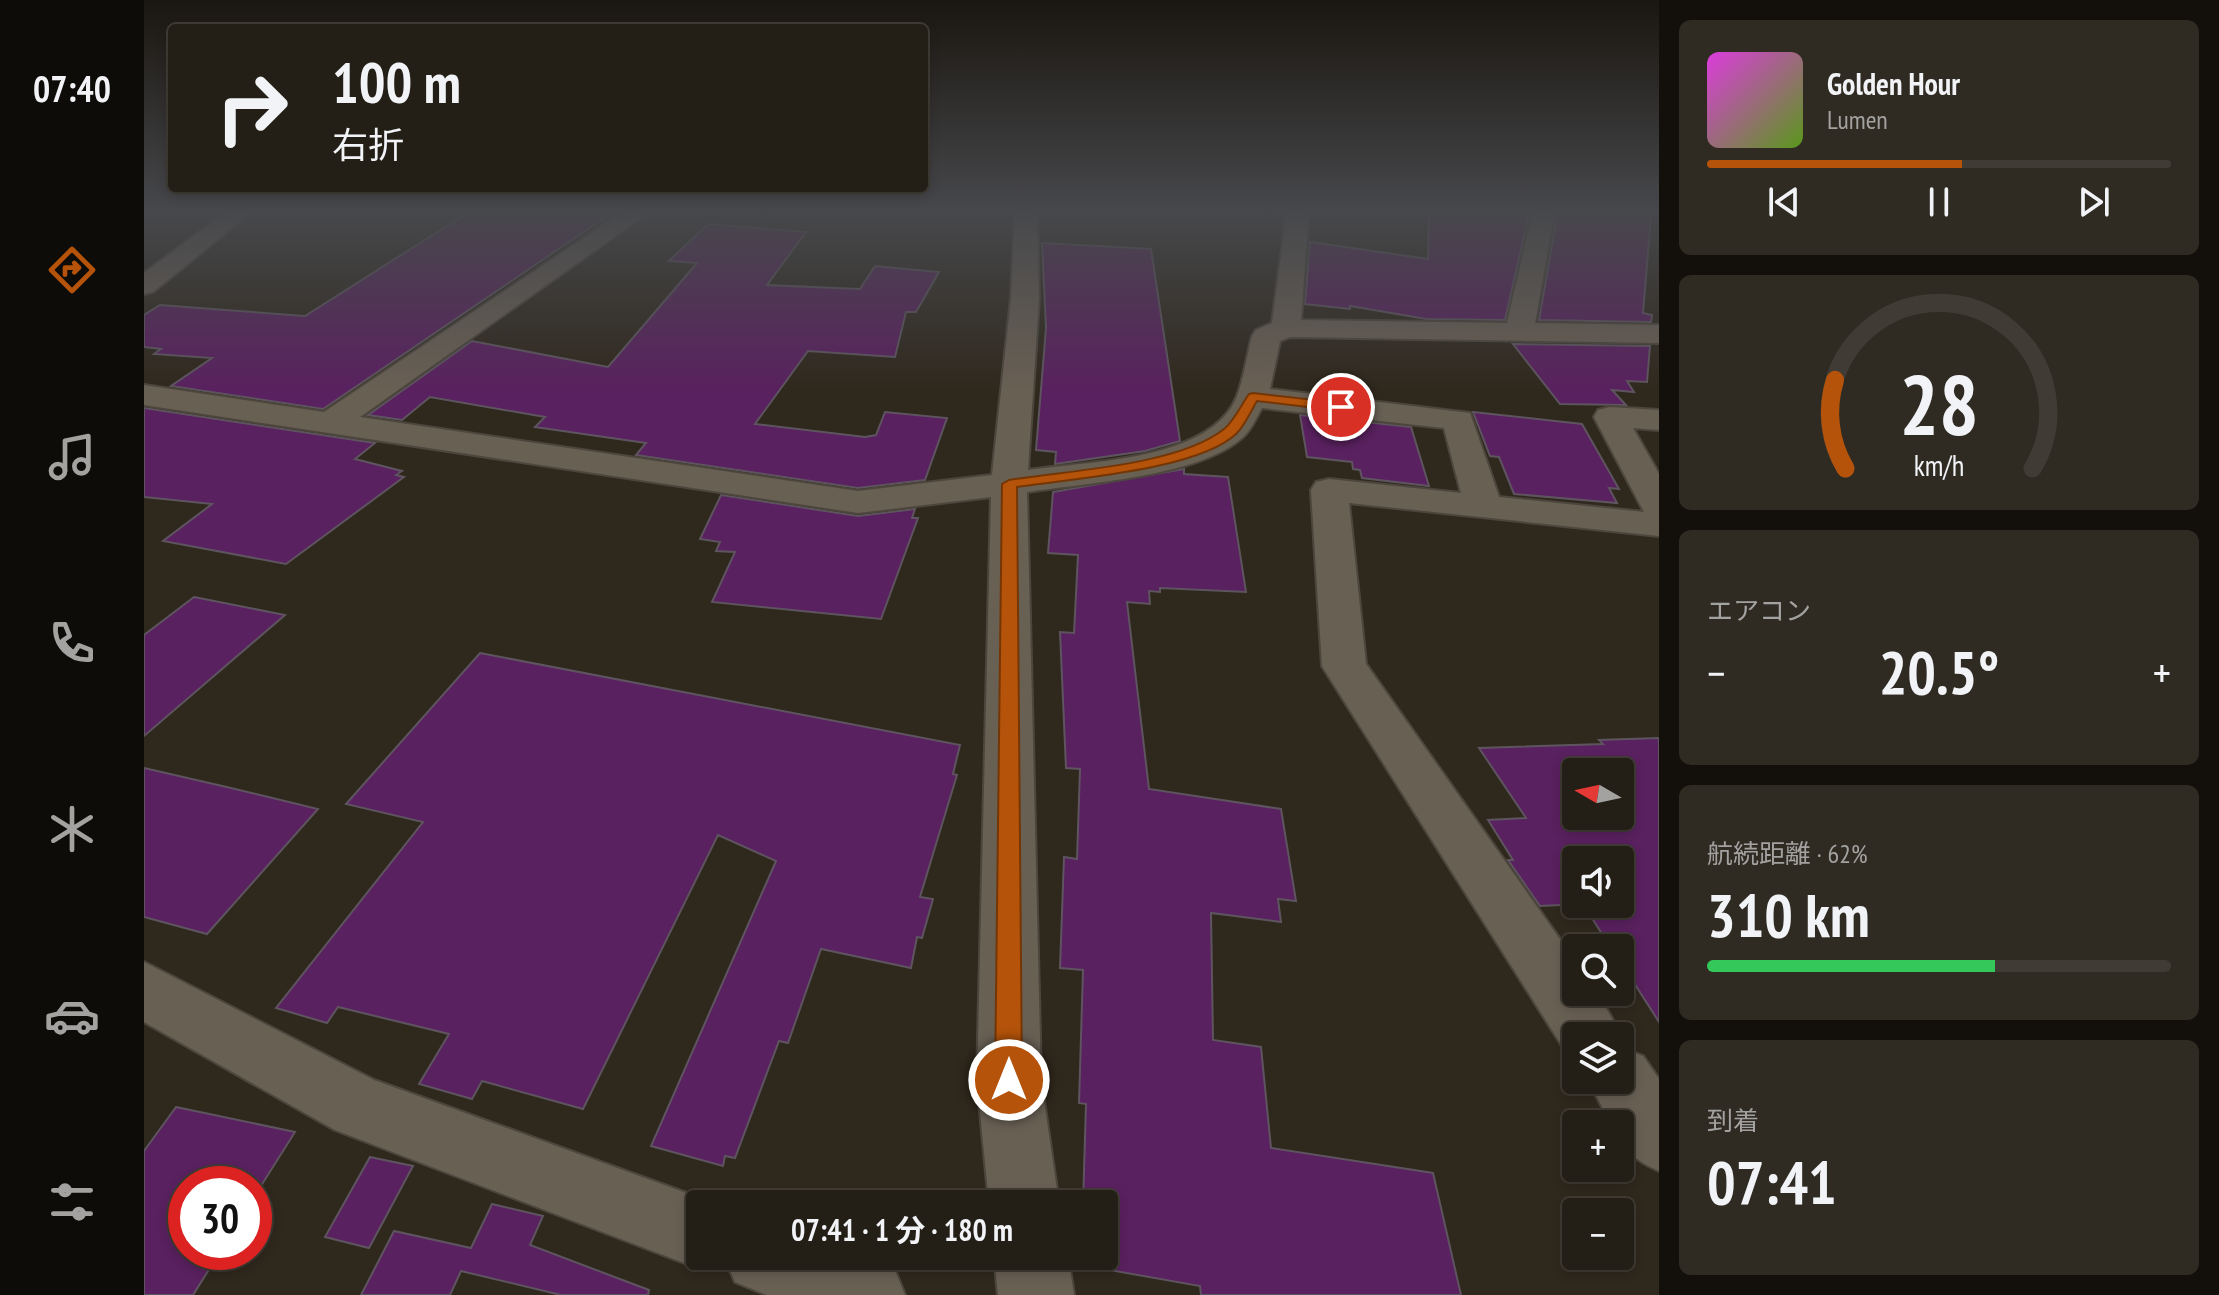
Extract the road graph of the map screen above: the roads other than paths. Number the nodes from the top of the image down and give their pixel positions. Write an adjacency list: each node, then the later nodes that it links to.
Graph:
1 (164, 270): 6 (street)
2 (553, 270): 13 (street)
3 (1025, 270): 14 (street)
4 (1292, 270): 7 (street)
5 (1532, 270): 8 (street)
6 (144, 286)
7 (1286, 328): 8 (street); 11 (street)
8 (1519, 332): 9 (street)
9 (1659, 334)
10 (144, 395): 13 (street)
11 (1253, 397): 14 (street); 15 (street)
12 (1659, 420): 16 (street)
13 (330, 423): 14 (street)
14 (1009, 484): 22 (street)
15 (1483, 506): 17 (street); 19 (street)
16 (1659, 507)
17 (1659, 525)
18 (144, 990): 23 (street)
19 (1582, 1022)
20 (1630, 1094): 21 (street)
21 (1659, 1137)
22 (1022, 1190)
23 (686, 1228)
24 (799, 1270): 26 (street)
25 (1033, 1270): 27 (street)
26 (867, 1295)
27 (1036, 1295)

